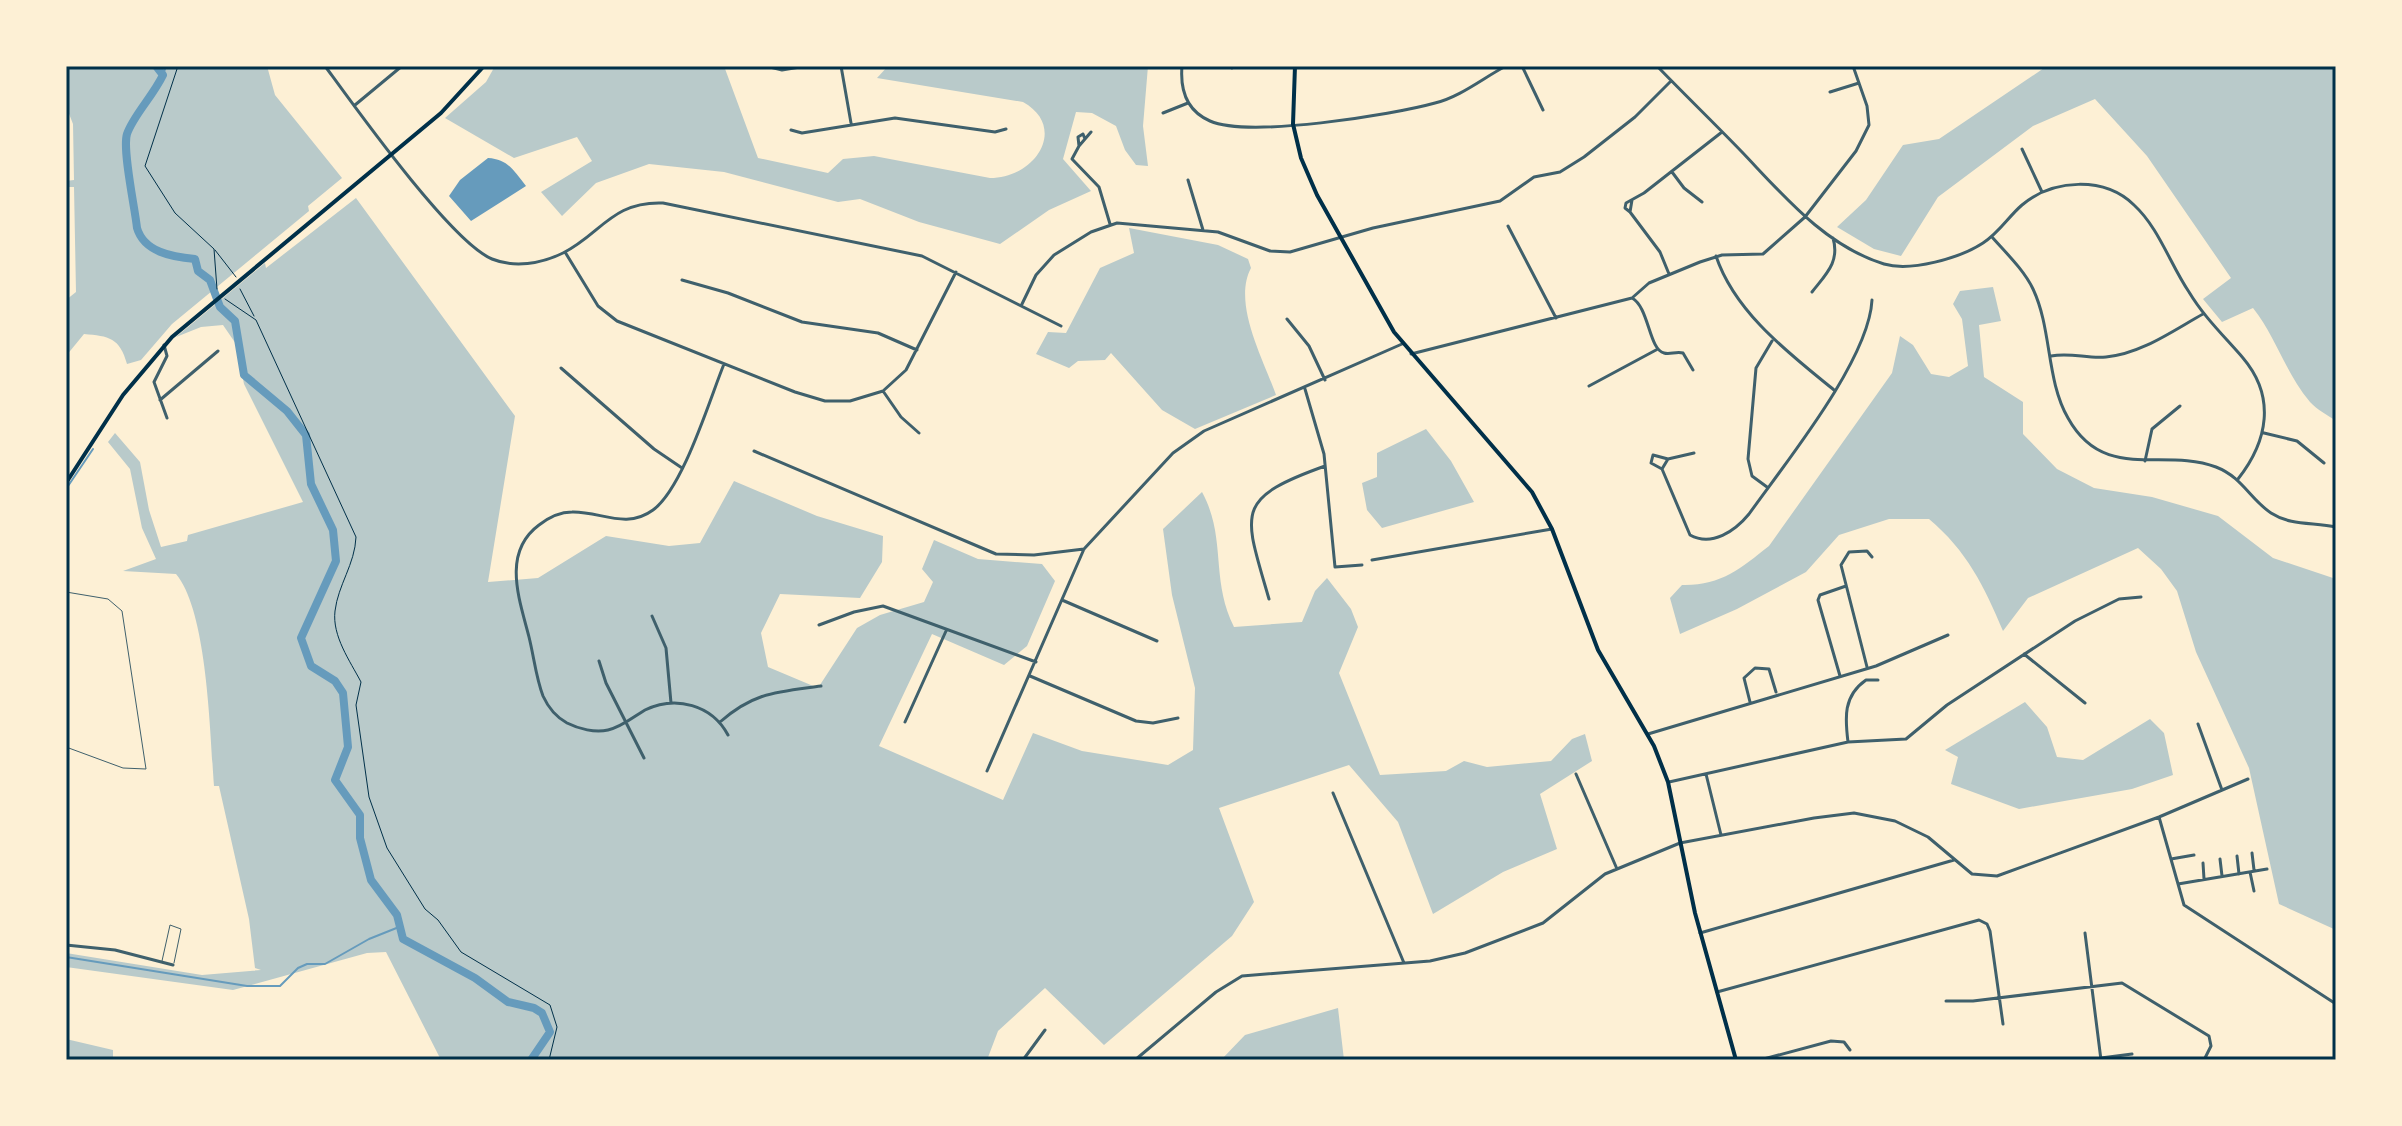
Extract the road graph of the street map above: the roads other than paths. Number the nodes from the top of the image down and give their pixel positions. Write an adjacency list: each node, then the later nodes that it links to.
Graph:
1 (325, 66): 17 (street)
2 (402, 66): 17 (street)
3 (484, 66): 27 (main road)
4 (766, 66): 5 (street)
5 (806, 66)
6 (841, 66): 20 (street)
7 (1182, 66): 16 (street)
8 (1295, 66): 21 (main road)
9 (1506, 66): 21 (street)
10 (1522, 66): 18 (street)
11 (1657, 66): 13 (street)
12 (1853, 66): 14 (street)
13 (1671, 81): 25 (street); 36 (street)
14 (1859, 83): 15 (street); 32 (street)
15 (1830, 92)
16 (1188, 103): 19 (street); 21 (street)
17 (355, 105): 27 (street)
18 (1543, 110)
19 (1163, 113)
20 (851, 123): 22 (street); 23 (street)
21 (1293, 124): 36 (main road)
22 (1006, 129)
23 (791, 130)
24 (1091, 132): 33 (street)
25 (1722, 132): 28 (street); 32 (street)
26 (2022, 149): 30 (street)
27 (392, 153): 39 (street); 54 (main road)
28 (1672, 172): 31 (street); 42 (street)
29 (1188, 180): 35 (street)
30 (2042, 192): 37 (street); 48 (street)
31 (1702, 202)
32 (1805, 217): 38 (street); 40 (street)
33 (1110, 224): 35 (street); 47 (street)
34 (1508, 226): 49 (street)
35 (1203, 231): 36 (street)
36 (1340, 237): 53 (main road)
37 (1992, 237): 38 (street); 59 (street)
38 (1835, 239): 44 (street)
39 (565, 252): 41 (street); 60 (street)
40 (1716, 256): 42 (street); 52 (street)
41 (956, 272): 47 (street); 56 (street)
42 (1669, 274): 45 (street)
43 (682, 280): 56 (street)
44 (1812, 292)
45 (1632, 298): 49 (street); 55 (street)
46 (1872, 300): 66 (street)
47 (1022, 304): 51 (street)
48 (2203, 314): 59 (street); 72 (street)
49 (1557, 318): 58 (street)
50 (1287, 319): 63 (street)
51 (1061, 326)
52 (1773, 340): 66 (street); 83 (street)
53 (1404, 344): 58 (main road); 63 (street)
54 (164, 345): 68 (street); 82 (main road)
55 (1657, 349): 62 (street); 64 (street)
56 (917, 350): 67 (street)
57 (218, 351): 68 (street)
58 (1411, 354): 85 (main road)
59 (2051, 356): 76 (street)
60 (724, 364): 67 (street); 79 (street)
61 (561, 368): 79 (street)
62 (1693, 370)
63 (1325, 380): 65 (street)
64 (1589, 386)
65 (1305, 388): 78 (street); 86 (street)
66 (1834, 390): 83 (street)
67 (883, 391): 71 (street)
68 (160, 400): 70 (street)
69 (2180, 406): 76 (street)
70 (167, 418)
71 (919, 433)
72 (2264, 433): 77 (street); 81 (street)
73 (754, 451): 86 (street)
74 (1694, 453): 75 (street)
75 (1668, 459): 80 (street); 80 (street)
76 (2145, 461): 81 (street)
77 (2324, 463)
78 (1325, 466): 89 (street); 93 (street)
79 (682, 468): 113 (street)
80 (1662, 469): 83 (street)
81 (2238, 479): 84 (street)
82 (66, 483)
83 (1767, 487)
84 (2336, 527)
85 (1552, 529): 88 (street); 117 (main road)
86 (1084, 549): 94 (street)
87 (1872, 557): 90 (street)
88 (1372, 560)
89 (1362, 565)
90 (1846, 586): 103 (street); 105 (street)
91 (66, 592): 120 (lane)
92 (2141, 597): 100 (street)
93 (1269, 599)
94 (1062, 600): 99 (street); 102 (street)
95 (652, 616): 110 (street)
96 (819, 625): 97 (street)
97 (947, 629): 102 (street); 115 (street)
98 (1948, 635): 103 (street)
99 (1157, 641)
100 (2024, 654): 111 (street); 119 (street)
101 (599, 661): 113 (street)
102 (1036, 662): 104 (street)
103 (1867, 669): 105 (street)
104 (1030, 676): 112 (street); 122 (street)
105 (1840, 676): 108 (street)
106 (1878, 680): 119 (street)
107 (821, 686): 114 (street)
108 (1777, 694): 109 (street); 109 (street)
109 (1750, 702): 117 (street)
110 (671, 703): 113 (street); 114 (street)
111 (2085, 703)
112 (1178, 718)
113 (626, 722): 121 (street)
114 (720, 722): 118 (street)
115 (905, 722)
116 (2198, 724): 127 (street)
117 (1648, 734): 126 (main road)
118 (728, 735)
119 (1848, 742): 124 (street)
120 (66, 747)
121 (644, 758)
122 (987, 771)
123 (1576, 774): 139 (street)
124 (1706, 774): 126 (street); 130 (street)
125 (2248, 779): 127 (street)
126 (1668, 782): 131 (main road)
127 (2222, 790): 129 (street)
128 (1333, 793): 151 (street)
129 (2159, 817): 135 (street); 137 (street)
130 (1721, 835): 131 (street); 137 (street)
131 (1680, 843): 139 (street); 147 (main road)
132 (2252, 853): 141 (street)
133 (2194, 855): 135 (street)
134 (2237, 856): 142 (street)
135 (2171, 859): 145 (street)
136 (2220, 859): 143 (street)
137 (1954, 860): 147 (street)
138 (2203, 863): 144 (street)
139 (1617, 869): 151 (street)
140 (2267, 869): 141 (street)
141 (2252, 871): 142 (street); 146 (street)
142 (2239, 874): 143 (street)
143 (2222, 876): 144 (street)
144 (2204, 879): 145 (street)
145 (2178, 884): 157 (street)
146 (2254, 891)
147 (1700, 933): 154 (main road)
148 (2085, 933): 153 (street)
149 (66, 945): 150 (street)
150 (161, 963): 152 (street); 152 (lane)
151 (1404, 963): 164 (street)
152 (173, 965)
153 (2091, 987): 155 (street); 162 (street); 167 (street)
154 (1717, 992): 155 (street); 165 (main road)
155 (1999, 998): 156 (street); 158 (street)
156 (1946, 1001)
157 (2336, 1004)
158 (2003, 1024)
159 (1045, 1030): 163 (street)
160 (1850, 1050): 166 (street)
161 (2132, 1054): 162 (street)
162 (2101, 1059)
163 (1023, 1060)
164 (1135, 1060)
165 (1736, 1060)
166 (1760, 1060)
167 (2204, 1060)

